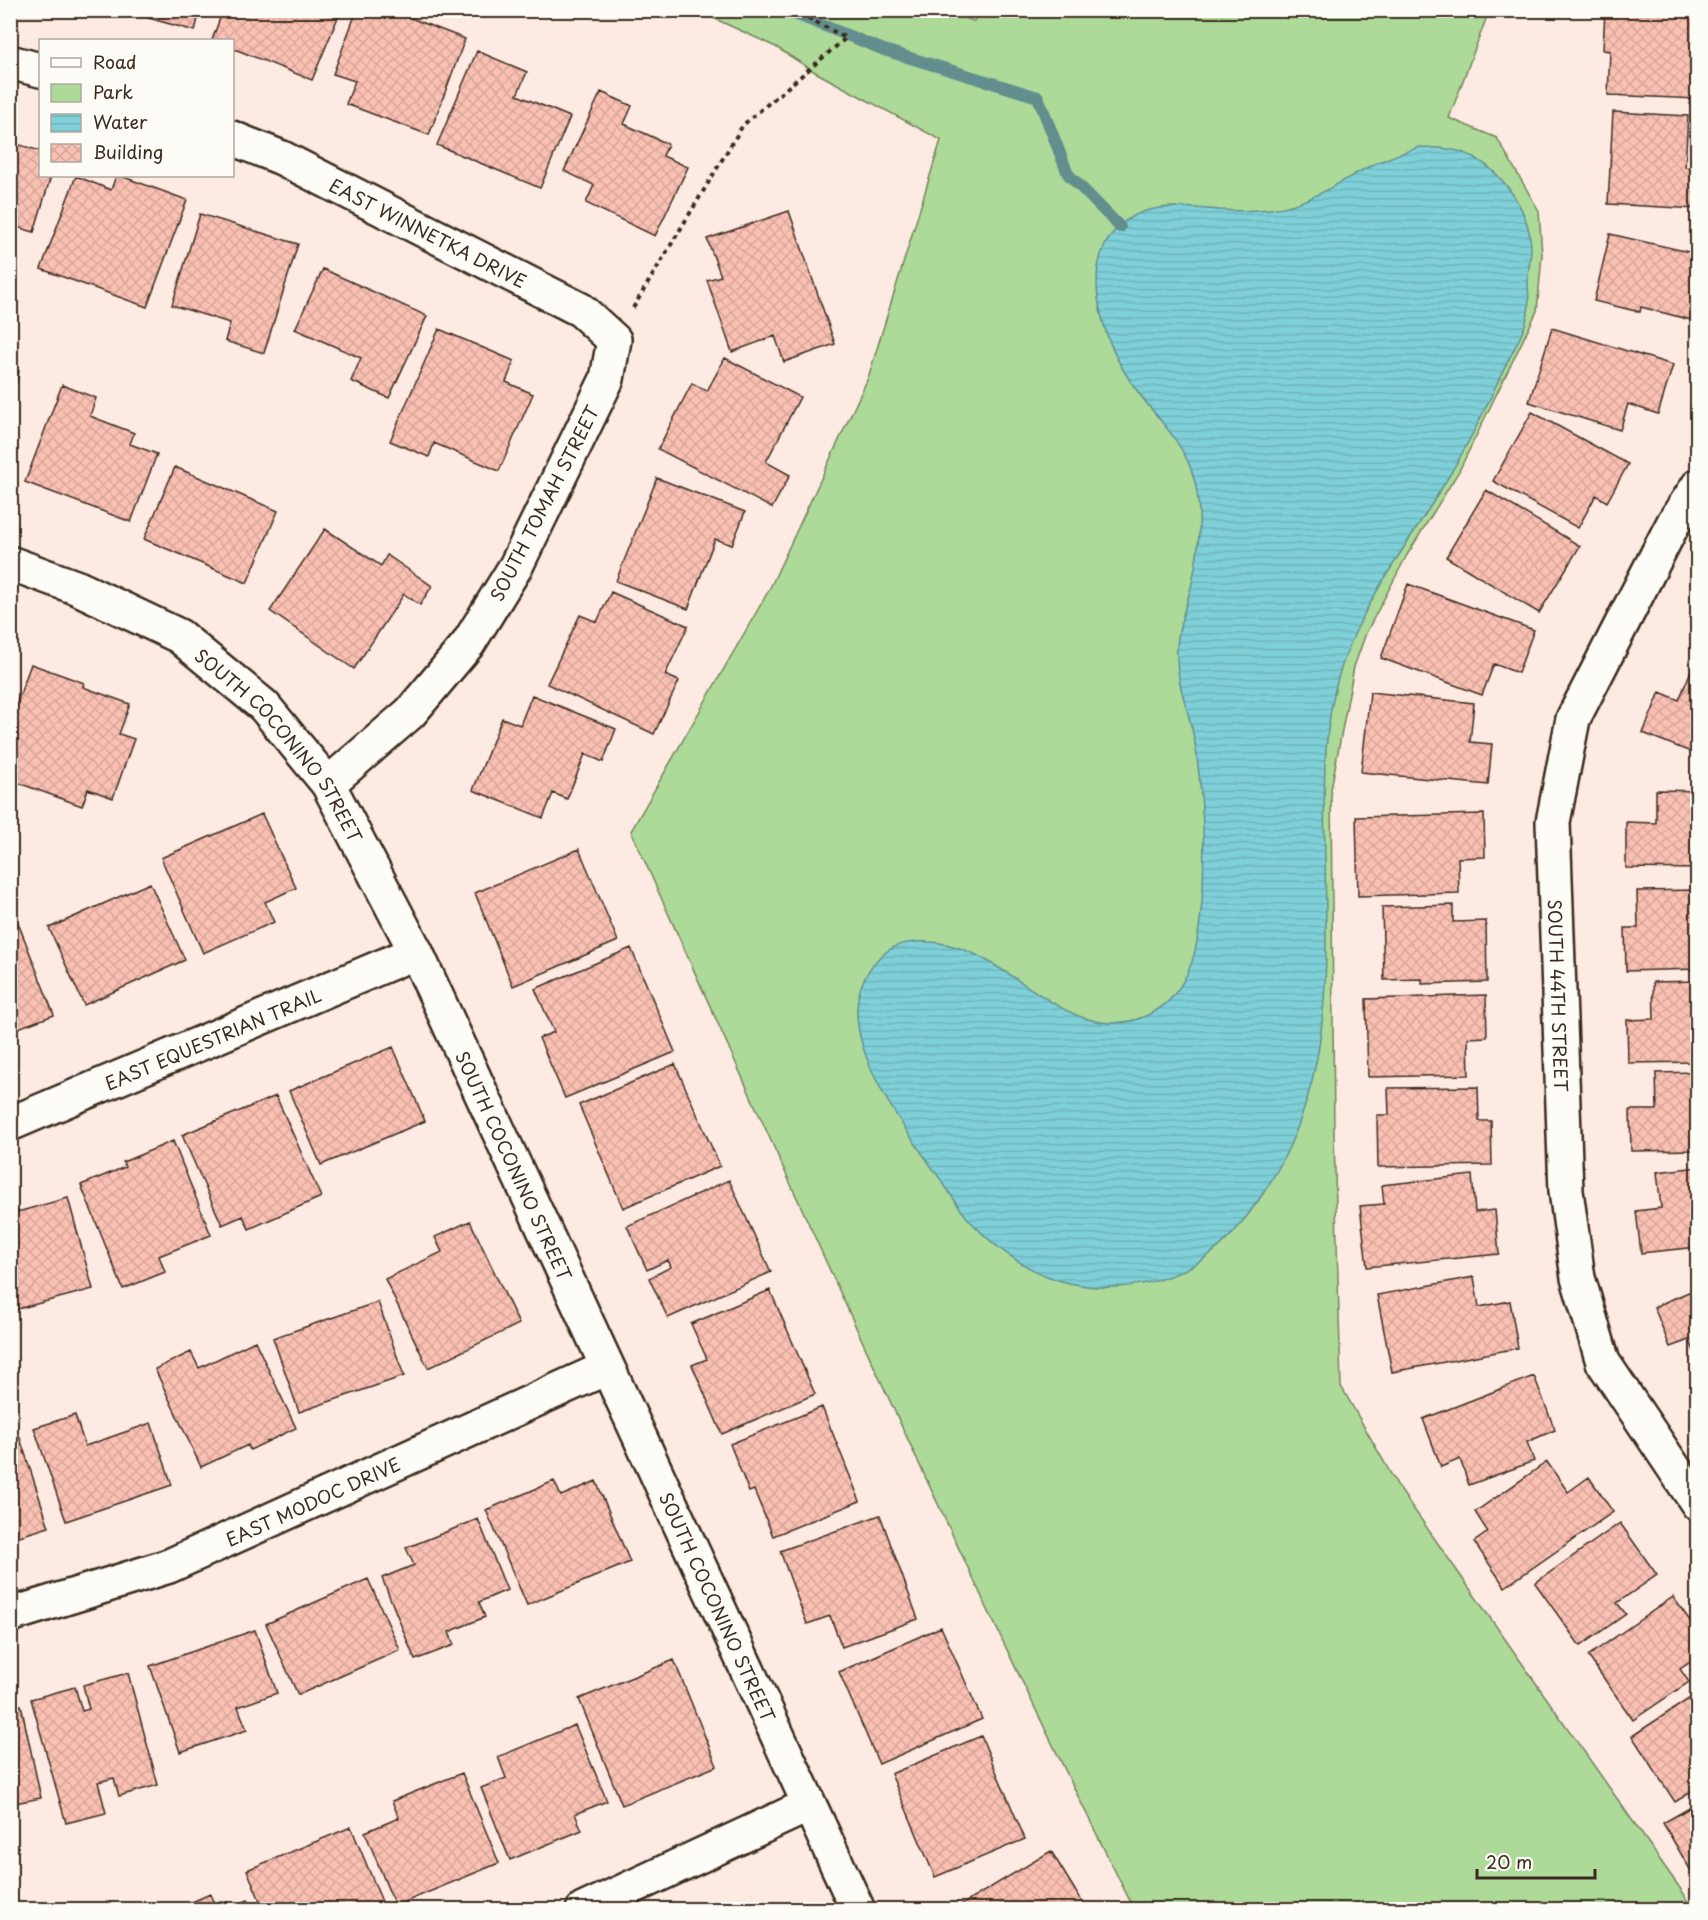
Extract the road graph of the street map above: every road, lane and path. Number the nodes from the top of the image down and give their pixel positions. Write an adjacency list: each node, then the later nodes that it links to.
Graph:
1 (793, 10): 5 (path)
2 (10, 62): 3 (street)
3 (39, 70)
4 (234, 139): 5 (street, EAST WINNETKA DRIVE)
5 (614, 340): 8 (street, SOUTH TOMAH STREET)
6 (1698, 486): 12 (street, SOUTH 44TH STREET)
7 (10, 563): 8 (street, SOUTH COCONINO STREET)
8 (328, 784): 9 (street, SOUTH COCONINO STREET)
9 (416, 952): 10 (street, EAST EQUESTRIAN TRAIL); 11 (street, SOUTH COCONINO STREET)
10 (10, 1124)
11 (606, 1368): 13 (street, EAST MODOC DRIVE); 14 (street, SOUTH COCONINO STREET)
12 (1698, 1504)
13 (10, 1615)
14 (809, 1805): 15 (street); 16 (street, SOUTH COCONINO STREET)
15 (583, 1910)
16 (858, 1910)

